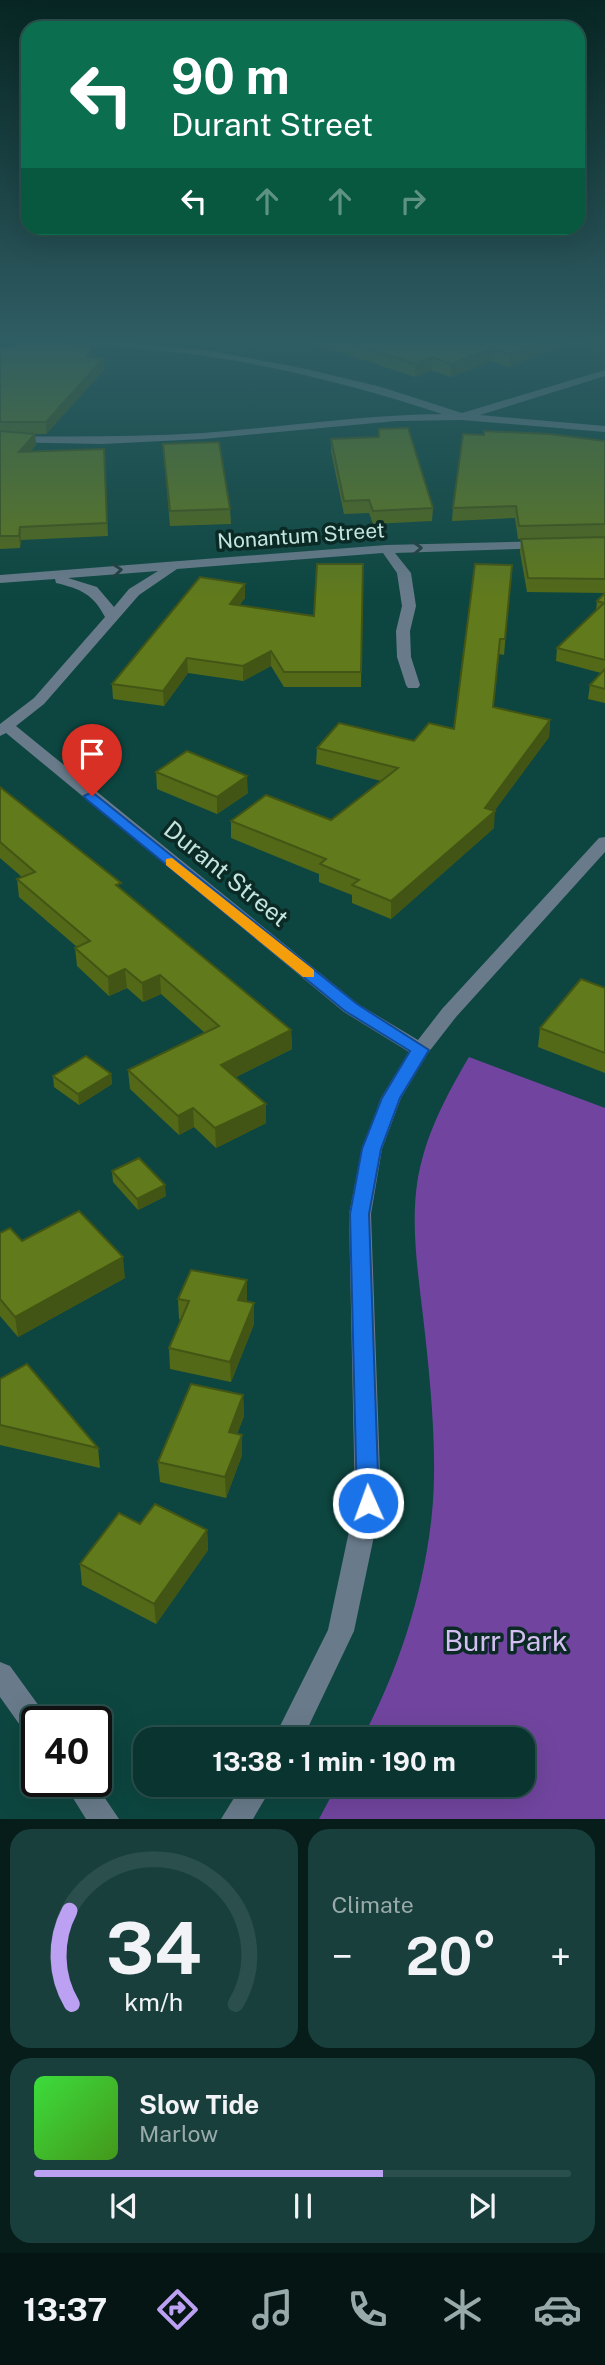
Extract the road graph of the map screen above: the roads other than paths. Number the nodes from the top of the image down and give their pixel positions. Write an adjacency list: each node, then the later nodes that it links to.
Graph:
1 (301, 427): 4 (street)
2 (580, 427): 3 (street)
3 (605, 429)
4 (0, 439)
5 (564, 544): 6 (street, Nonantum Street, one-way to 5)
6 (386, 549): 7 (street, Nonantum Street); 11 (street)
7 (177, 565): 8 (street, Nonantum Street, one-way to 7); 10 (street)
8 (47, 577): 9 (street, Nonantum Street); 10 (street)
9 (0, 579)
10 (111, 615): 12 (street)
11 (414, 685)
12 (4, 729): 14 (street, Durant Street)
13 (605, 842): 14 (street)
14 (420, 1050): 17 (street)
15 (0, 1675): 16 (street)
16 (22, 1706)
17 (293, 1727)
18 (88, 1797): 20 (street)
19 (251, 1797): 21 (street)
20 (104, 1819)
21 (236, 1819)

